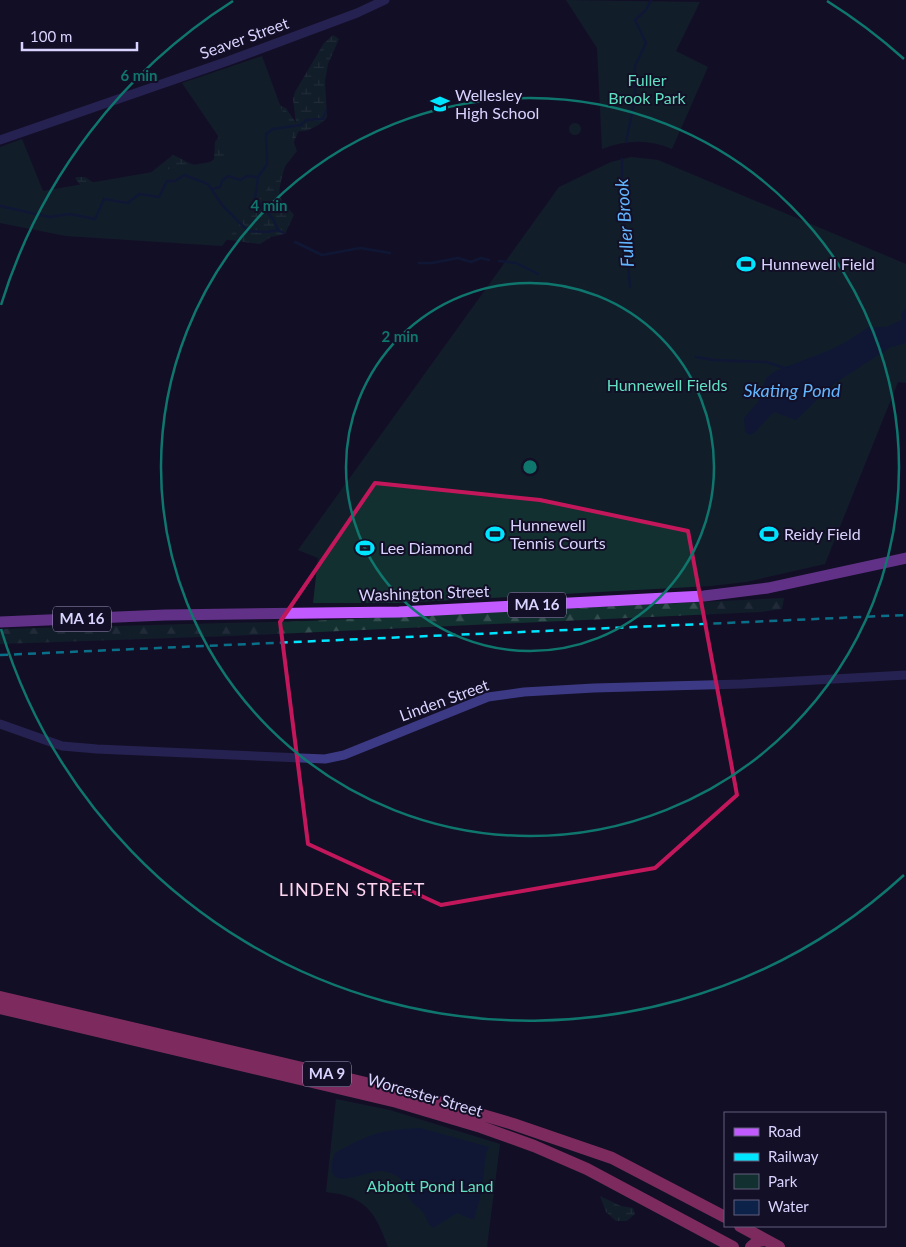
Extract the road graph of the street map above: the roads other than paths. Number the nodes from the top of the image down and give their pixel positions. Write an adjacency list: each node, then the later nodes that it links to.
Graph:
1 (385, 0): 2 (street, Seaver Street)
2 (0, 140)
3 (906, 558): 4 (main road, Washington Street / MA 16)
4 (0, 622)
5 (906, 675): 6 (street, Linden Street)
6 (0, 724)
7 (0, 997): 9 (highway, Worcester Street / MA 9)
8 (0, 1008): 12 (highway, Worcester Street / MA 9)
9 (724, 1217)
10 (742, 1227): 11 (highway)
11 (766, 1240): 13 (highway); 14 (highway)
12 (733, 1247)
13 (751, 1247)
14 (779, 1247)

